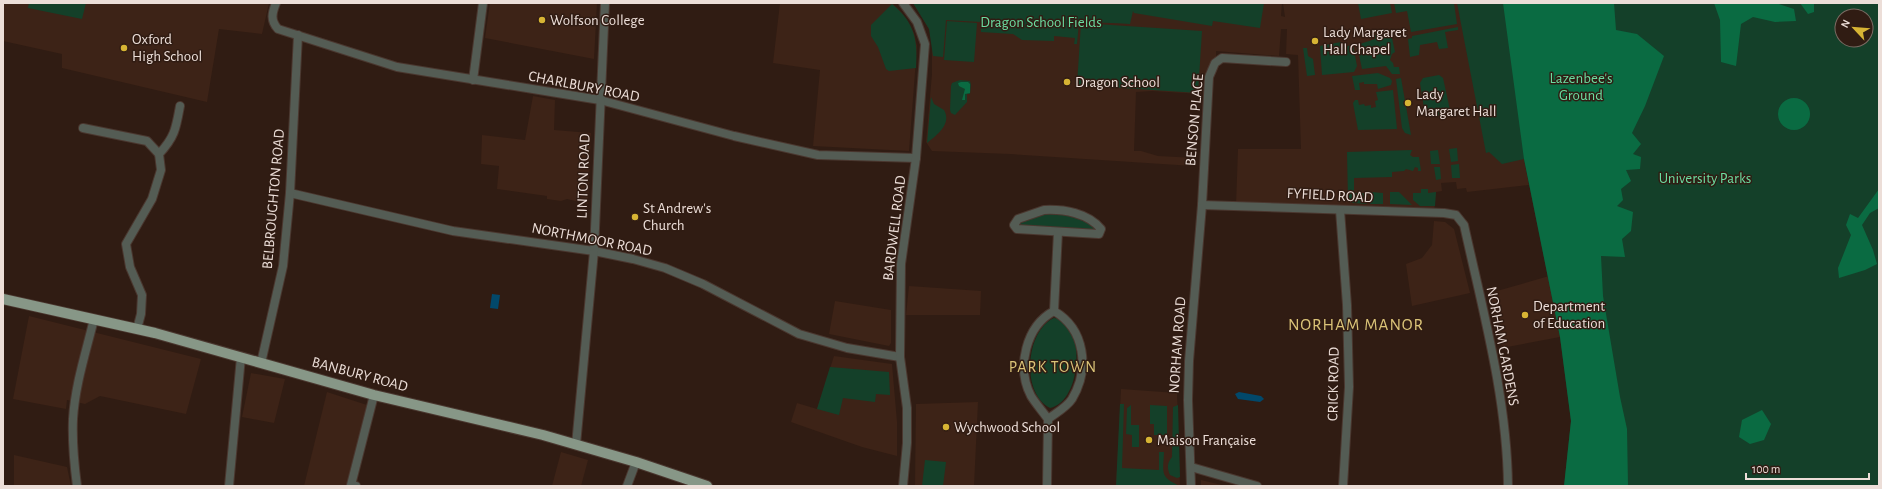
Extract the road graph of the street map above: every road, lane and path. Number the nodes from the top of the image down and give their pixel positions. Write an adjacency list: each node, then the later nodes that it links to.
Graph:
1 (276, 3): 5 (street, CHARLBURY ROAD)
2 (483, 3): 7 (street)
3 (605, 3): 8 (street, LINTON ROAD)
4 (903, 3): 12 (street, BARDWELL ROAD)
5 (298, 35): 7 (street, CHARLBURY ROAD); 13 (street, BELBROUGHTON ROAD)
6 (1286, 62): 14 (street, BENSON PLACE)
7 (474, 80): 8 (street, CHARLBURY ROAD)
8 (600, 100): 12 (street, CHARLBURY ROAD); 18 (street, LINTON ROAD)
9 (180, 106): 11 (street)
10 (83, 128): 11 (street)
11 (159, 154): 22 (street)
12 (916, 158): 24 (street, BARDWELL ROAD)
13 (290, 193): 18 (street, NORTHMOOR ROAD); 25 (street, BELBROUGHTON ROAD)
14 (1202, 205): 15 (street, FYFIELD ROAD); 30 (street, NORHAM ROAD)
15 (1340, 210): 16 (street, FYFIELD ROAD); 40 (street, CRICK ROAD)
16 (1456, 215): 41 (street, NORHAM GARDENS)
17 (1058, 232): 17 (street); 20 (street)
18 (594, 250): 24 (street, NORTHMOOR ROAD); 28 (street, LINTON ROAD)
19 (3, 299): 21 (main road, BANBURY ROAD)
20 (1054, 311): 27 (street); 27 (street)
21 (94, 319): 22 (main road, BANBURY ROAD); 31 (street)
22 (137, 329): 23 (main road, BANBURY ROAD)
23 (241, 357): 25 (main road, BANBURY ROAD); 32 (street)
24 (900, 357): 36 (street, BARDWELL ROAD)
25 (261, 363): 26 (main road, BANBURY ROAD)
26 (374, 395): 28 (main road, BANBURY ROAD); 33 (street)
27 (1048, 419): 37 (street)
28 (576, 445): 29 (main road, BANBURY ROAD)
29 (636, 462): 34 (street); 35 (main road, BANBURY ROAD)
30 (1191, 467): 38 (street, NORHAM ROAD); 39 (street)
31 (77, 486)
32 (229, 486)
33 (356, 486)
34 (627, 486)
35 (707, 486)
36 (903, 486)
37 (1047, 486)
38 (1191, 486)
39 (1257, 486)
40 (1343, 486)
41 (1508, 486)

